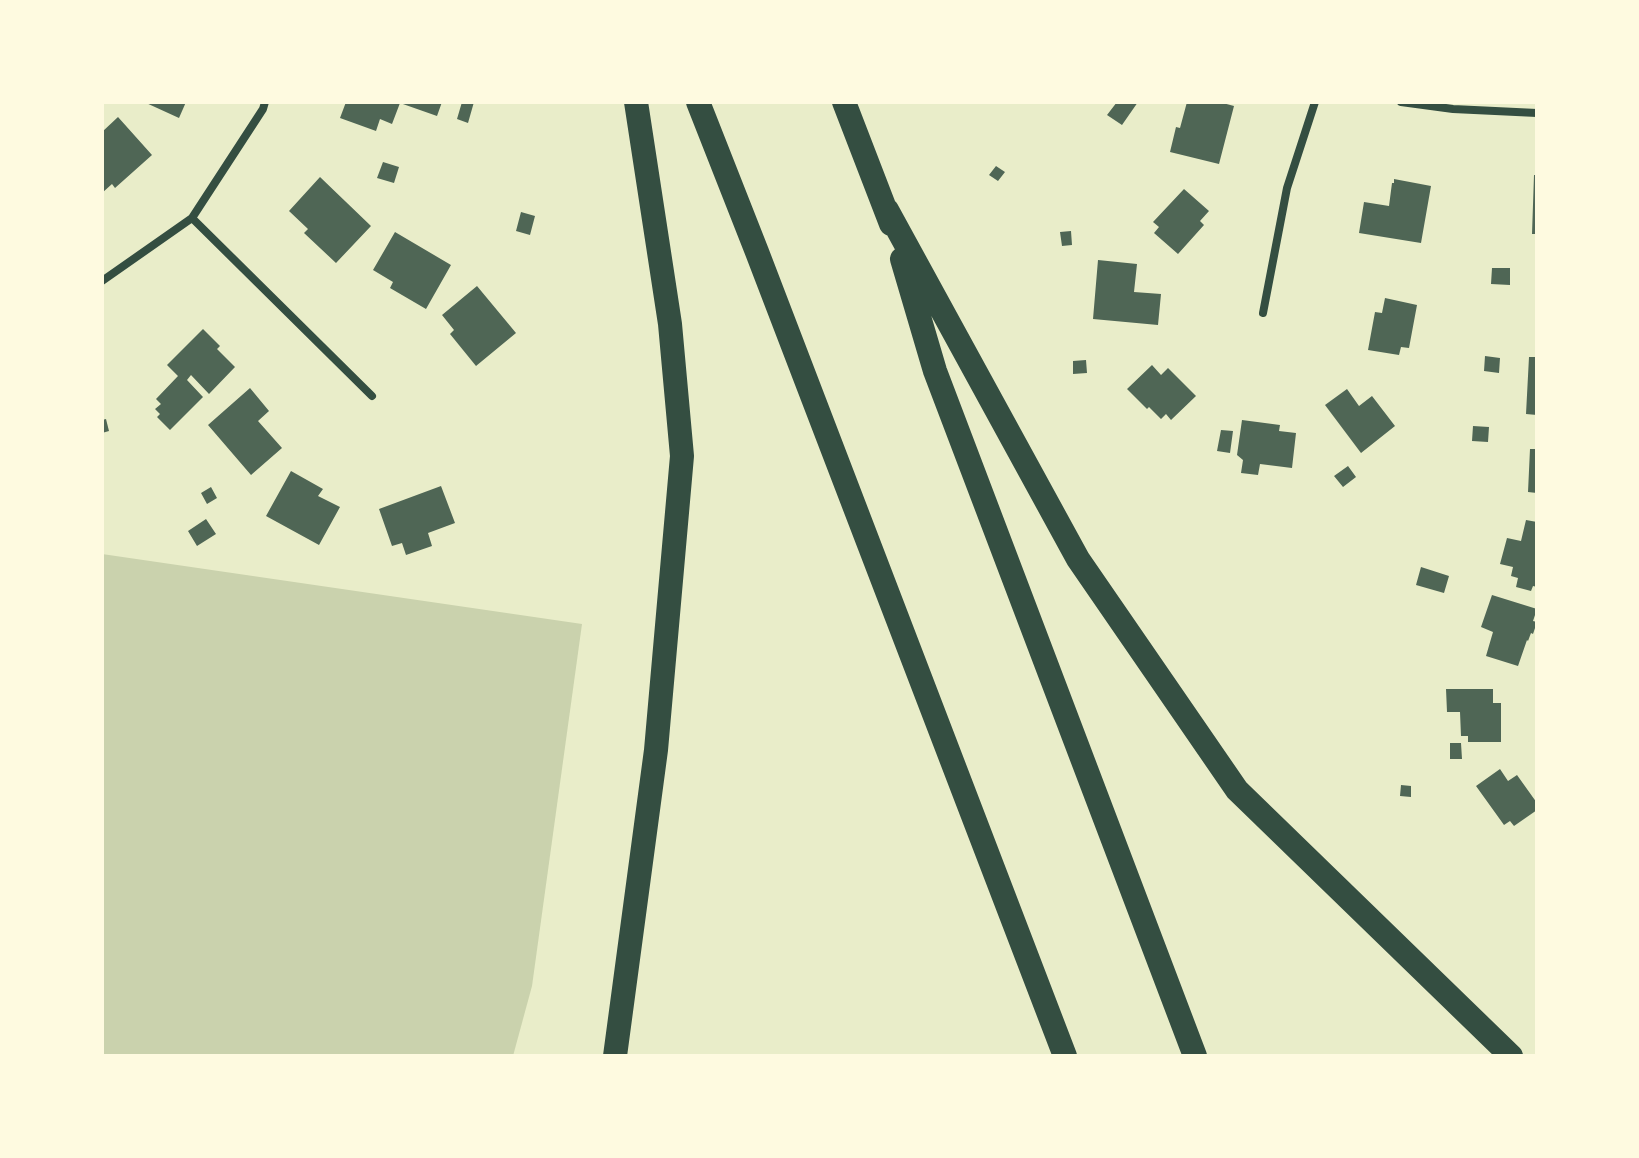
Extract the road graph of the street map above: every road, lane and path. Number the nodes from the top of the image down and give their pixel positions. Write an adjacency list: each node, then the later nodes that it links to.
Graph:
1 (265, 102): 9 (street)
2 (636, 102): 13 (highway)
3 (698, 102): 16 (highway)
4 (844, 102): 8 (highway)
5 (1315, 102): 11 (street)
6 (1401, 102): 7 (street)
7 (1537, 113)
8 (887, 210): 17 (highway); 18 (highway)
9 (192, 218): 10 (street); 12 (street)
10 (102, 281)
11 (1263, 313)
12 (372, 396)
13 (637, 896): 14 (highway); 15 (highway)
14 (598, 1056)
15 (615, 1056)
16 (1065, 1056)
17 (1195, 1056)
18 (1511, 1056)

